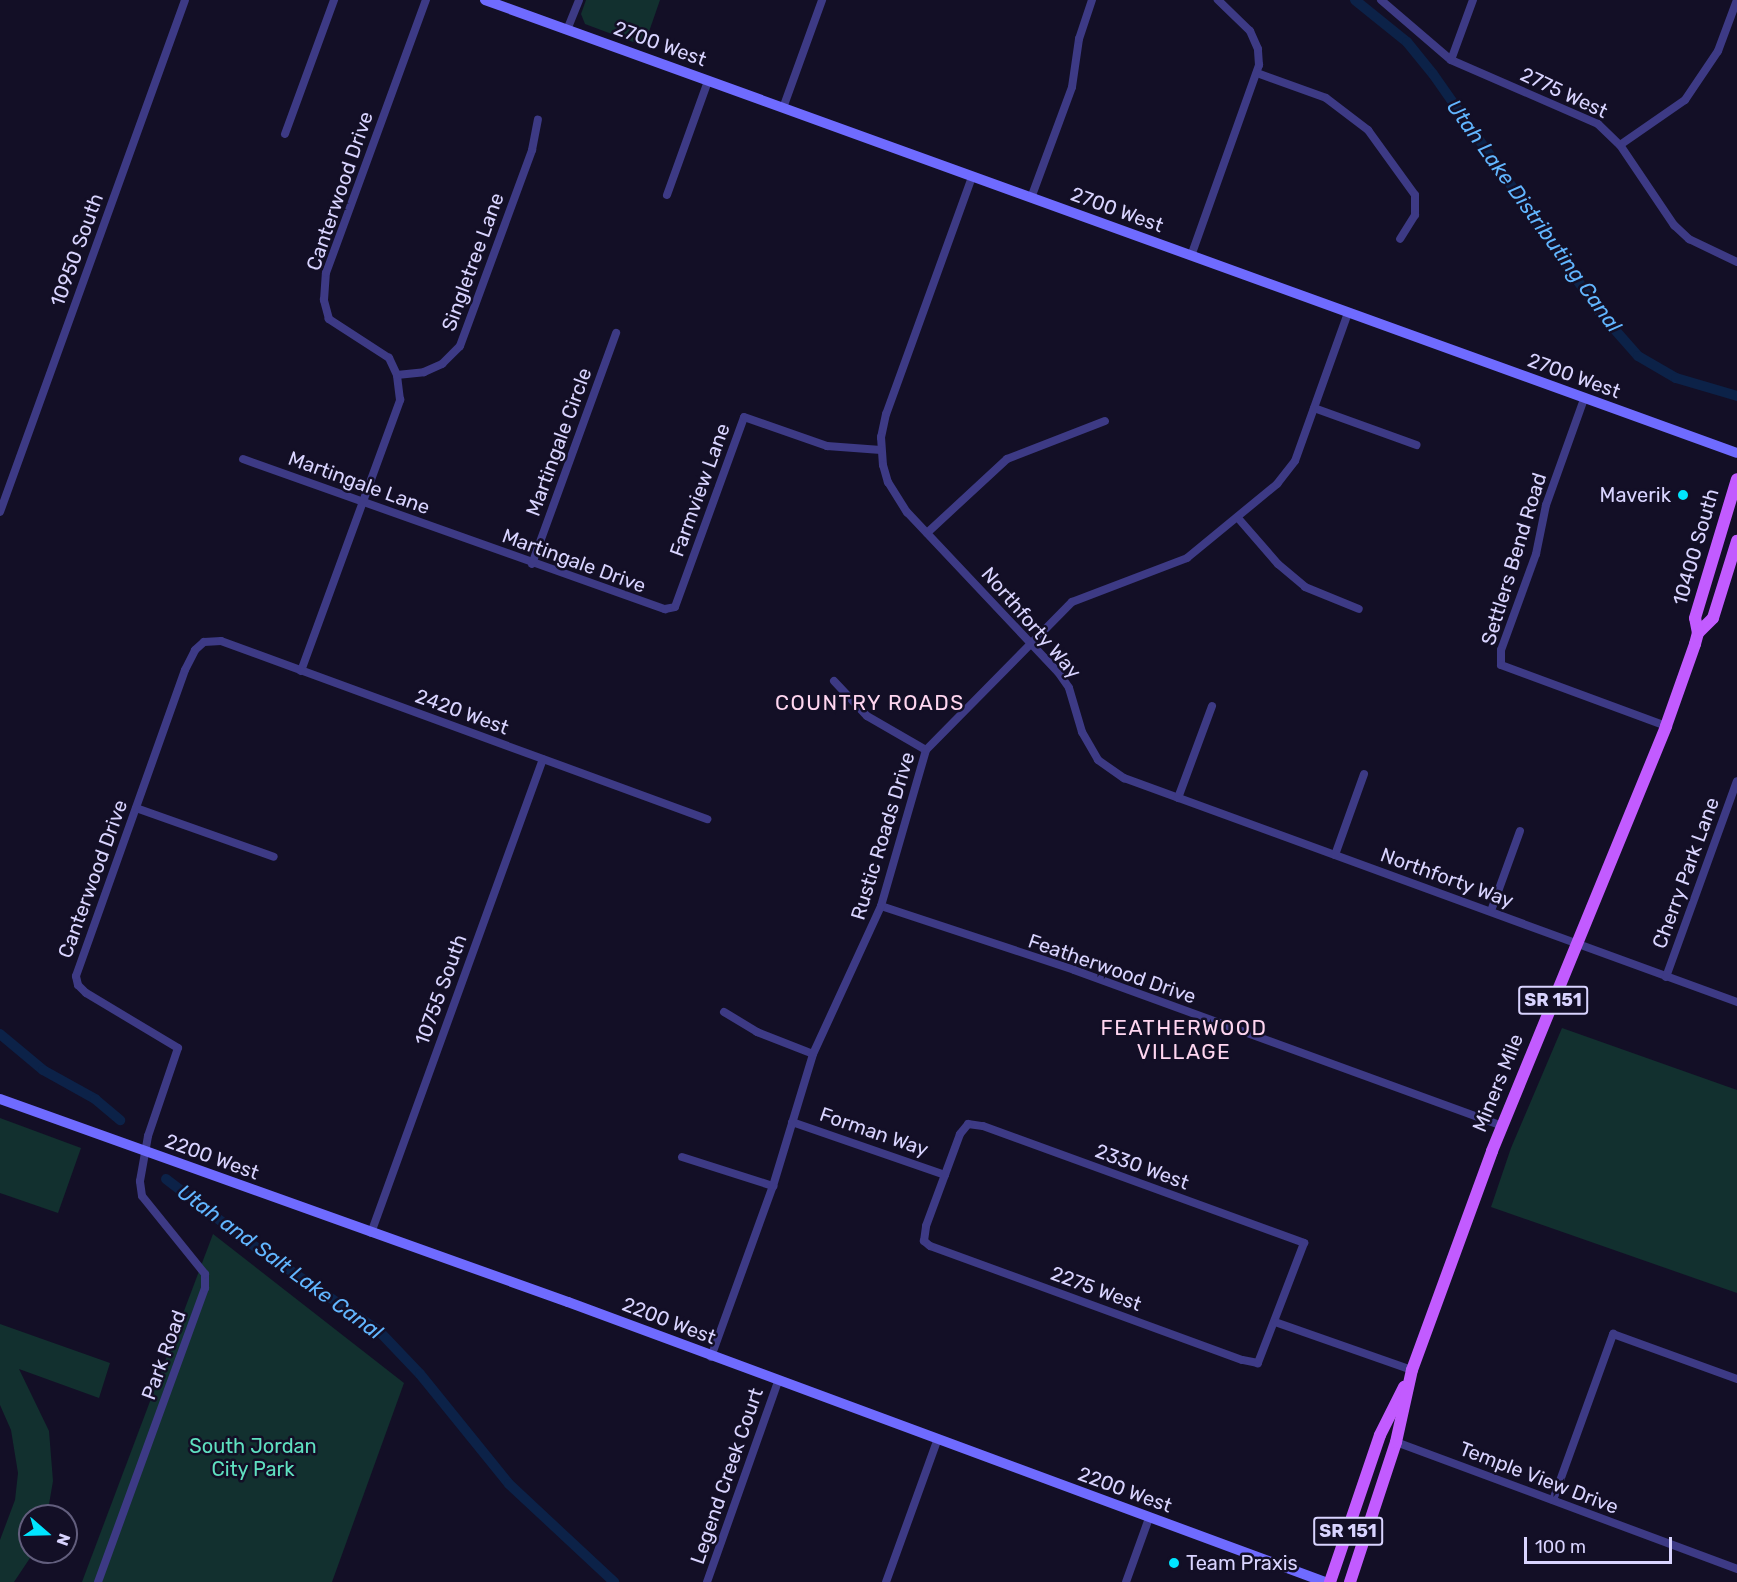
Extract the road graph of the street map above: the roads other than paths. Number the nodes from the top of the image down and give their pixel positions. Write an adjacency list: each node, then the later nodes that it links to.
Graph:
1 (185, 0): 38 (street, 10950 South)
2 (334, 0): 18 (street)
3 (426, 0): 28 (street, Canterwood Drive)
4 (485, 0): 12 (street, 2700 West)
5 (579, 0): 12 (street)
6 (822, 0): 16 (street)
7 (1092, 0): 22 (street)
8 (1218, 0): 14 (street)
9 (1382, 0): 13 (street, 2775 West)
10 (1473, 0): 13 (street)
11 (1737, 0): 19 (street)
12 (567, 30): 15 (street, 2700 West)
13 (1451, 60): 19 (street, 2775 West)
14 (1257, 73): 23 (street); 24 (street)
15 (708, 81): 16 (street, 2700 West); 21 (street)
16 (783, 108): 20 (street, 2700 West)
17 (538, 120): 28 (street, Singletree Lane)
18 (285, 135)
19 (1620, 145): 25 (street, 2775 West)
20 (972, 177): 22 (street, 2700 West); 33 (street, Northforty Way)
21 (667, 195)
22 (1031, 198): 24 (street, 2700 West)
23 (1400, 239)
24 (1191, 256): 26 (street, 2700 West)
25 (1737, 262)
26 (1348, 313): 29 (street, 2700 West); 30 (street, Rustic Roads Drive)
27 (616, 333): 43 (street, Martingale Circle)
28 (397, 375): 37 (street)
29 (1584, 399): 34 (street, 2700 West); 52 (street, Settlers Bend Road)
30 (1314, 408): 32 (street); 39 (street, Rustic Roads Drive)
31 (1105, 421): 40 (street)
32 (1416, 445)
33 (881, 450): 40 (street, Northforty Way); 44 (street, Farmview Lane)
34 (1737, 453)
35 (243, 459): 37 (street, Martingale Lane)
36 (1737, 479): 46 (main road, 10400 South / SR 151)
37 (364, 503): 41 (street, Martingale Lane); 49 (street)
38 (0, 512)
39 (1238, 518): 45 (street); 48 (street, Rustic Roads Drive)
40 (927, 533): 48 (street, Northforty Way)
41 (464, 539): 43 (street, Martingale Drive)
42 (1737, 541): 46 (main road, 10400 South / SR 151)
43 (532, 564): 44 (street, Martingale Drive)
44 (675, 607)
45 (1359, 609)
46 (1698, 633): 52 (main road, Miners Mile / SR 151)
47 (204, 642): 49 (street, 2420 West); 58 (street, Canterwood Drive)
48 (1029, 642): 53 (street, Rustic Roads Drive); 57 (street, Northforty Way)
49 (301, 670): 54 (street, 2420 West)
50 (834, 681): 53 (street)
51 (1212, 706): 57 (street)
52 (1666, 726): 65 (main road, Miners Mile / SR 151)
53 (926, 750): 63 (street, Rustic Roads Drive)
54 (543, 759): 59 (street, 2420 West); 77 (street, 10755 South)
55 (1364, 774): 61 (street)
56 (1737, 782): 66 (street, Cherry Park Lane)
57 (1178, 798): 61 (street, Northforty Way)
58 (136, 808): 62 (street); 73 (street, Canterwood Drive)
59 (707, 819)
60 (1520, 831): 64 (street)
61 (1335, 855): 64 (street, Northforty Way)
62 (274, 857)
63 (881, 906): 69 (street, Rustic Roads Drive); 72 (street, Featherwood Drive)
64 (1491, 911): 65 (street, Northforty Way)
65 (1577, 944): 66 (street, Northforty Way); 72 (main road, Miners Mile / SR 151)
66 (1665, 977): 67 (street, Northforty Way)
67 (1737, 1002)
68 (724, 1012): 69 (street)
69 (813, 1054): 71 (street, Rustic Roads Drive)
70 (0, 1099): 73 (street, 2200 West)
71 (792, 1122): 75 (street, Forman Way); 76 (street, Rustic Roads Drive)
72 (1502, 1126): 80 (main road, Miners Mile / SR 151)
73 (146, 1152): 77 (street, 2200 West); 88 (street, Park Road)
74 (682, 1157): 76 (street)
75 (945, 1174): 78 (street, 2275 West); 78 (street, 2330 West)
76 (773, 1186): 79 (street, Rustic Roads Drive)
77 (370, 1233): 79 (street, 2200 West)
78 (1275, 1322): 80 (street)
79 (711, 1356): 82 (street, 2200 West)
80 (1413, 1370): 84 (main road, Miners Mile / SR 151); 93 (main road, SR 151)
81 (1737, 1379): 85 (street)
82 (778, 1381): 83 (street, 2200 West); 89 (street, Legend Creek Court)
83 (937, 1441): 86 (street, 2200 West); 90 (street)
84 (1396, 1442): 85 (street, Temple View Drive); 94 (main road, Miners Mile / SR 151)
85 (1553, 1500): 87 (street, Temple View Drive)
86 (1149, 1518): 91 (street); 92 (street, 2200 West)
87 (1737, 1569)
88 (98, 1582)
89 (707, 1582)
90 (886, 1582)
91 (1126, 1582)
92 (1325, 1582)
93 (1330, 1582)
94 (1350, 1582)

